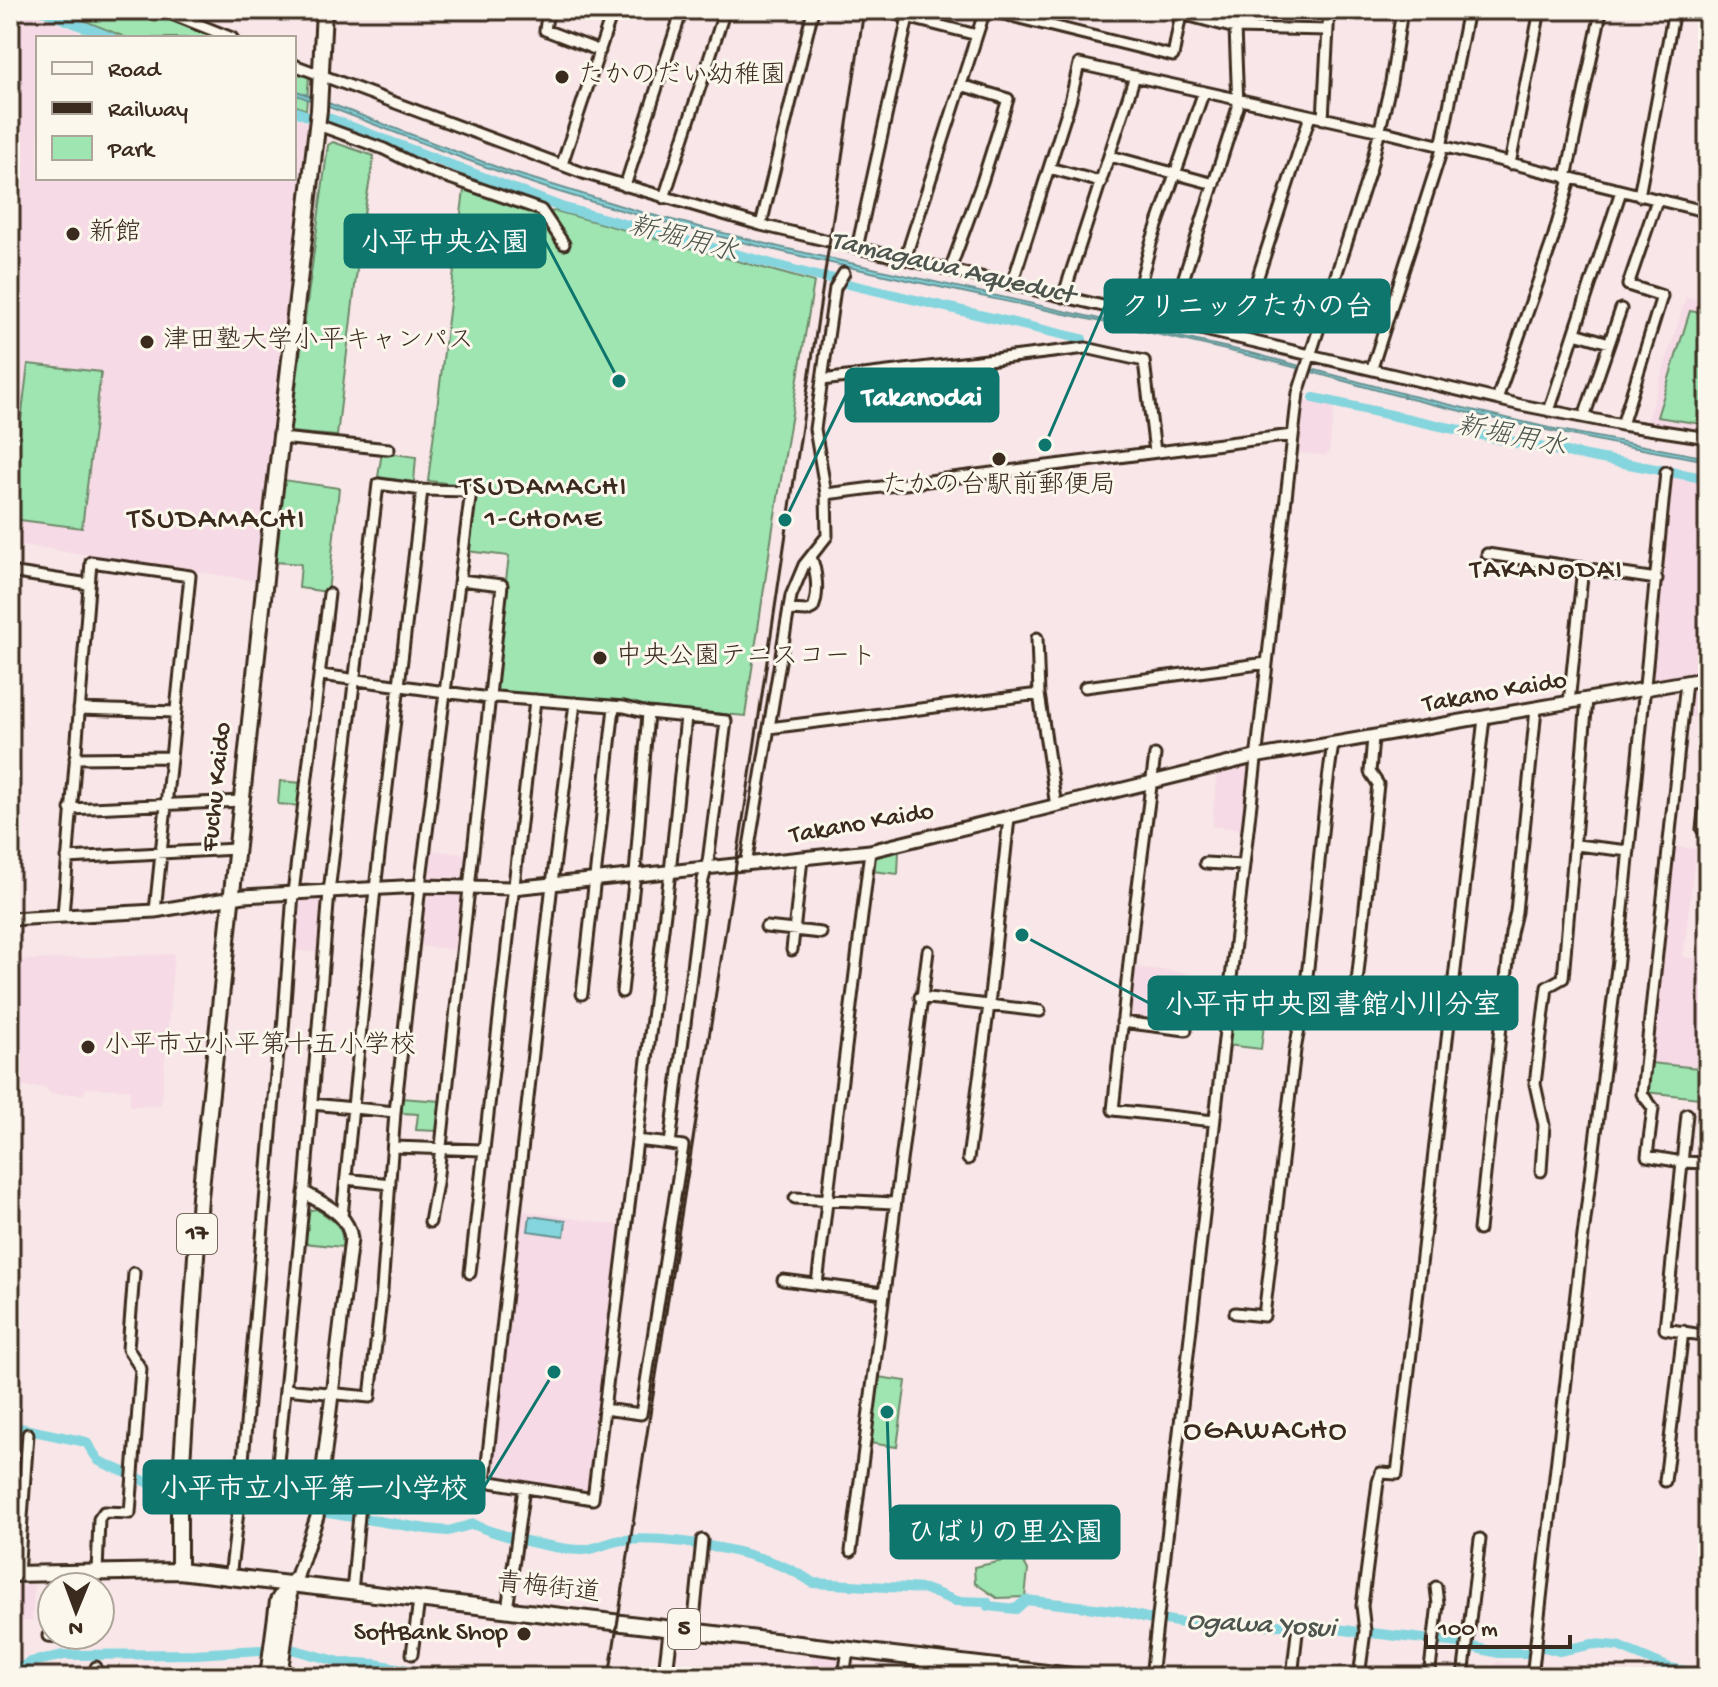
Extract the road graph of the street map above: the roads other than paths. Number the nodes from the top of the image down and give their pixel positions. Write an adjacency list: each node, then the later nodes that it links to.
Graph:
1 (162, 10): 23 (street)
2 (324, 10): 27 (main road, Fuchu Kaido / 17)
3 (548, 10): 24 (street)
4 (613, 10): 24 (street)
5 (682, 10): 44 (street)
6 (725, 10): 47 (street)
7 (813, 10): 50 (street)
8 (879, 10): 18 (street)
9 (986, 10): 16 (street); 22 (street)
10 (1167, 10): 16 (street)
11 (1329, 10): 21 (street)
12 (1402, 10): 34 (street)
13 (1468, 10): 35 (street)
14 (1540, 10): 38 (street)
15 (1674, 10): 46 (street)
16 (1181, 14): 17 (street)
17 (1198, 14): 20 (street)
18 (908, 17): 22 (street); 52 (street)
19 (1600, 17): 41 (street)
20 (1235, 28): 21 (street); 30 (street)
21 (1328, 30): 33 (street)
22 (977, 35): 28 (street)
23 (227, 36)
24 (600, 51): 37 (street)
25 (296, 66): 27 (street)
26 (1135, 76): 29 (street); 36 (street); 39 (street)
27 (322, 77): 31 (main road, Fuchu Kaido / 17); 37 (street)
28 (961, 85): 53 (street); 54 (street)
29 (1203, 94): 30 (street); 40 (street)
30 (1238, 100): 32 (street); 43 (street)
31 (319, 112): 51 (street); 72 (main road, Fuchu Kaido / 17)
32 (1310, 116): 33 (street); 62 (street)
33 (1323, 119): 34 (street)
34 (1381, 131): 35 (street); 64 (street)
35 (1443, 146): 38 (street); 65 (street)
36 (1110, 156): 40 (street); 42 (street)
37 (562, 164): 44 (street)
38 (1510, 164): 41 (street)
39 (1049, 168): 42 (street); 56 (street)
40 (1175, 173): 43 (street); 59 (street)
41 (1568, 178): 45 (street); 67 (street)
42 (1101, 182): 57 (street)
43 (1214, 184): 60 (street)
44 (625, 186): 47 (street)
45 (1621, 191): 46 (street); 61 (street)
46 (1639, 196): 48 (street)
47 (664, 198): 50 (street)
48 (1657, 200): 49 (street); 70 (street)
49 (1708, 212)
50 (761, 225): 52 (street)
51 (564, 244)
52 (851, 249): 53 (street)
53 (905, 259): 54 (street)
54 (950, 270): 56 (street)
55 (843, 275): 66 (street)
56 (1012, 284): 57 (street)
57 (1063, 297): 59 (street)
58 (1621, 309): 63 (street)
59 (1132, 313): 60 (street)
60 (1170, 321): 62 (street)
61 (1575, 333): 63 (street); 68 (street)
62 (1238, 338): 64 (street)
63 (1609, 343): 69 (street)
64 (1308, 354): 65 (street); 71 (street)
65 (1372, 368): 67 (street)
66 (822, 380): 75 (street); 78 (street)
67 (1497, 399): 68 (street)
68 (1549, 411): 69 (street)
69 (1584, 417): 70 (street)
70 (1622, 425): 73 (street)
71 (1292, 435): 75 (street); 89 (street)
72 (281, 438): 74 (street); 120 (main road, Fuchu Kaido / 17)
73 (1708, 438)
74 (389, 449)
75 (1155, 452): 78 (street)
76 (1666, 472): 83 (street)
77 (422, 490): 84 (street); 92 (street); 94 (street)
78 (826, 494): 80 (street)
79 (1487, 554): 81 (street)
80 (811, 557): 87 (street); 87 (street)
81 (1583, 567): 83 (street); 103 (street)
82 (10, 572): 85 (street)
83 (1657, 579): 96 (street)
84 (460, 580): 97 (street); 99 (street)
85 (89, 584): 105 (street); 107 (street)
86 (329, 594): 90 (street)
87 (789, 610): 111 (street)
88 (1037, 638): 98 (street)
89 (1267, 663): 95 (street); 116 (street)
90 (321, 675): 92 (street); 146 (street)
91 (1708, 678): 93 (street, Takano Kaido)
92 (355, 680): 94 (street); 145 (street)
93 (1686, 682): 96 (street, Takano Kaido); 175 (street)
94 (399, 686): 97 (street); 144 (street)
95 (1085, 687)
96 (1645, 689): 100 (street, Takano Kaido); 129 (street)
97 (445, 692): 99 (street); 141 (street)
98 (1039, 694): 111 (street); 122 (street)
99 (489, 698): 101 (street); 142 (street)
100 (1587, 699): 103 (street, Takano Kaido); 126 (street)
101 (535, 700): 102 (street); 143 (street)
102 (575, 703): 104 (street); 140 (street)
103 (1569, 703): 106 (street, Takano Kaido)
104 (614, 707): 108 (street); 139 (street)
105 (79, 709): 107 (street); 117 (street)
106 (1536, 709): 110 (street, Takano Kaido); 186 (street)
107 (176, 712): 115 (street)
108 (648, 713): 109 (street); 138 (street)
109 (686, 717): 136 (street); 137 (street)
110 (1484, 718): 112 (street, Takano Kaido); 234 (street)
111 (769, 728): 134 (street)
112 (1373, 738): 113 (street, Takano Kaido); 161 (street)
113 (1333, 744): 116 (street, Takano Kaido); 192 (street)
114 (1155, 755): 119 (street)
115 (171, 757): 117 (street); 121 (street)
116 (1254, 757): 119 (street, Takano Kaido); 135 (street)
117 (75, 758): 123 (street)
118 (1708, 779): 125 (street)
119 (1150, 783): 122 (street, Takano Kaido); 162 (street)
120 (241, 801): 121 (street); 127 (main road, Fuchu Kaido / 17)
121 (166, 805): 123 (street); 130 (street)
122 (1056, 806): 124 (street, Takano Kaido)
123 (70, 809): 131 (street)
124 (1009, 818): 128 (street, Takano Kaido); 159 (street)
125 (1708, 829)
126 (1576, 845): 129 (street); 177 (street)
127 (236, 849): 130 (street); 147 (main road, Fuchu Kaido / 17)
128 (870, 851): 132 (street, Takano Kaido); 182 (street)
129 (1629, 851): 237 (street)
130 (161, 852): 131 (street); 148 (street)
131 (67, 858): 149 (street)
132 (802, 859): 134 (street, Takano Kaido); 152 (street)
133 (1205, 863): 135 (street)
134 (746, 865): 136 (street, Takano Kaido)
135 (1242, 865): 168 (street)
136 (704, 868): 137 (street, Takano Kaido); 170 (street)
137 (670, 872): 138 (street, Takano Kaido); 169 (street)
138 (635, 874): 139 (street, Takano Kaido); 156 (street)
139 (596, 879): 140 (street, Takano Kaido); 157 (street)
140 (552, 884): 143 (street, Takano Kaido); 202 (street)
141 (420, 886): 142 (street, Takano Kaido); 144 (street, Takano Kaido); 166 (street)
142 (469, 887): 143 (street, Takano Kaido); 172 (street)
143 (513, 888): 173 (street)
144 (375, 889): 145 (street, Takano Kaido); 165 (street)
145 (329, 892): 146 (street, Takano Kaido); 164 (street)
146 (293, 893): 147 (street, Takano Kaido); 211 (street)
147 (230, 898): 148 (street, Takano Kaido); 207 (main road, Fuchu Kaido / 17)
148 (155, 911): 149 (street, Takano Kaido)
149 (63, 916): 150 (street, Takano Kaido)
150 (10, 919)
151 (766, 927): 152 (street)
152 (795, 930): 153 (street); 154 (street)
153 (821, 933)
154 (792, 950)
155 (928, 951): 158 (street)
156 (622, 992)
157 (582, 994)
158 (920, 997): 159 (street); 183 (street)
159 (989, 1005): 160 (street); 174 (street)
160 (1040, 1011)
161 (1354, 1011)
162 (1122, 1022): 163 (street); 168 (street)
163 (1186, 1030)
164 (312, 1104): 165 (street); 180 (street)
165 (354, 1108): 166 (street); 178 (street)
166 (395, 1112): 171 (street)
167 (1687, 1114): 175 (street)
168 (1214, 1121): 232 (street)
169 (637, 1140): 170 (street); 197 (street)
170 (670, 1144): 197 (street)
171 (394, 1147): 172 (street); 179 (street)
172 (440, 1149): 173 (street); 185 (street)
173 (482, 1150): 188 (street)
174 (968, 1159)
175 (1682, 1162): 176 (street); 193 (street)
176 (1708, 1163)
177 (1541, 1171)
178 (346, 1179): 179 (street); 184 (street)
179 (390, 1184): 196 (street)
180 (305, 1193): 184 (street); 195 (street)
181 (795, 1198): 182 (street)
182 (828, 1199): 183 (street); 190 (street)
183 (894, 1203): 191 (street)
184 (342, 1216): 196 (street)
185 (430, 1222)
186 (1479, 1230)
187 (134, 1273): 206 (street)
188 (470, 1273)
189 (783, 1280): 190 (street)
190 (817, 1284): 191 (street)
191 (883, 1293): 205 (street)
192 (1235, 1313)
193 (1683, 1331): 194 (street); 200 (street)
194 (1708, 1336)
195 (285, 1389): 196 (street); 199 (street)
196 (332, 1393): 212 (street)
197 (604, 1409): 202 (street)
198 (28, 1434): 209 (street)
199 (278, 1462)
200 (1665, 1481)
201 (362, 1482): 214 (street)
202 (524, 1488): 216 (street)
203 (1480, 1539): 236 (street)
204 (701, 1544): 218 (street)
205 (851, 1551)
206 (97, 1571)
207 (179, 1571): 208 (main road, 青梅街道 / 5); 211 (main road, 青梅街道 / 5)
208 (116, 1573)
209 (14, 1574): 210 (main road, 青梅街道 / 5)
210 (36, 1576)
211 (230, 1578): 212 (main road, 青梅街道 / 5)
212 (288, 1585): 214 (main road, 青梅街道 / 5); 226 (main road); 227 (main road)
213 (1436, 1587): 235 (street)
214 (352, 1593): 215 (main road, 青梅街道 / 5)
215 (419, 1600): 216 (main road, 青梅街道 / 5); 221 (street)
216 (507, 1610): 217 (main road, 青梅街道 / 5)
217 (671, 1628): 218 (main road, 青梅街道 / 5); 228 (main road)
218 (693, 1630): 220 (main road, 青梅街道 / 5)
219 (1297, 1633): 233 (street)
220 (848, 1649): 222 (main road, 青梅街道 / 5); 229 (street)
221 (412, 1654)
222 (925, 1659): 224 (main road, 青梅街道 / 5); 230 (street)
223 (1708, 1662): 238 (street)
224 (977, 1671): 225 (main road, 青梅街道 / 5)
225 (1027, 1674): 231 (main road, 青梅街道 / 5)
226 (268, 1677)
227 (279, 1677)
228 (665, 1677)
229 (844, 1677)
230 (923, 1677)
231 (1081, 1677)
232 (1151, 1677)
233 (1292, 1677)
234 (1359, 1677)
235 (1429, 1677)
236 (1463, 1677)
237 (1532, 1677)
238 (1706, 1677)

